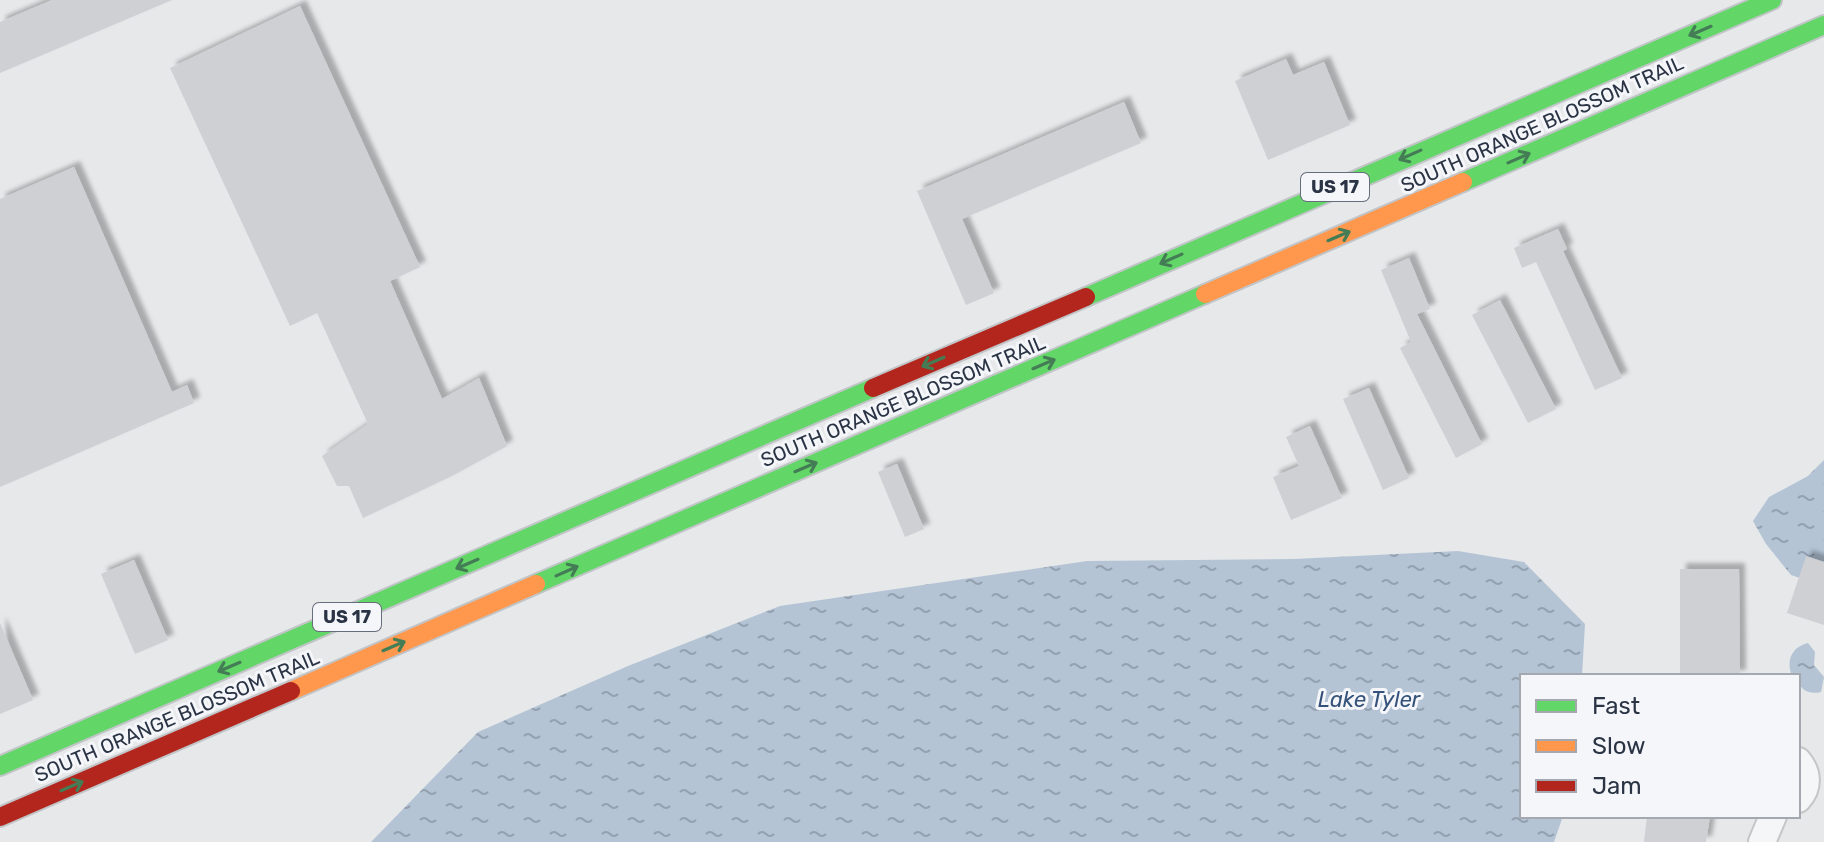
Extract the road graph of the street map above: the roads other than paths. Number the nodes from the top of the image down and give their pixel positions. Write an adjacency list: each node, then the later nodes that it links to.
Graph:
1 (1772, 0): 3 (main road, SOUTH ORANGE BLOSSOM TRAIL / US 17, one-way to 3)
2 (1823, 20): 4 (main road, SOUTH ORANGE BLOSSOM TRAIL / US 17, one-way to 2)
3 (1455, 135): 4 (main road); 5 (main road, SOUTH ORANGE BLOSSOM TRAIL / US 17, one-way to 5)
4 (1396, 211): 7 (main road, SOUTH ORANGE BLOSSOM TRAIL / US 17, one-way to 4)
5 (693, 467): 6 (main road, SOUTH ORANGE BLOSSOM TRAIL / US 17); 7 (main road)
6 (561, 524): 8 (main road); 10 (main road, SOUTH ORANGE BLOSSOM TRAIL / US 17, one-way to 10)
7 (626, 545): 8 (main road, SOUTH ORANGE BLOSSOM TRAIL / US 17, one-way to 7)
8 (496, 602): 12 (main road, SOUTH ORANGE BLOSSOM TRAIL / US 17, one-way to 8)
9 (1800, 764): 11 (street)
10 (0, 766)
11 (1809, 795)
12 (0, 817)
13 (1772, 818): 14 (street)
14 (1762, 842)

